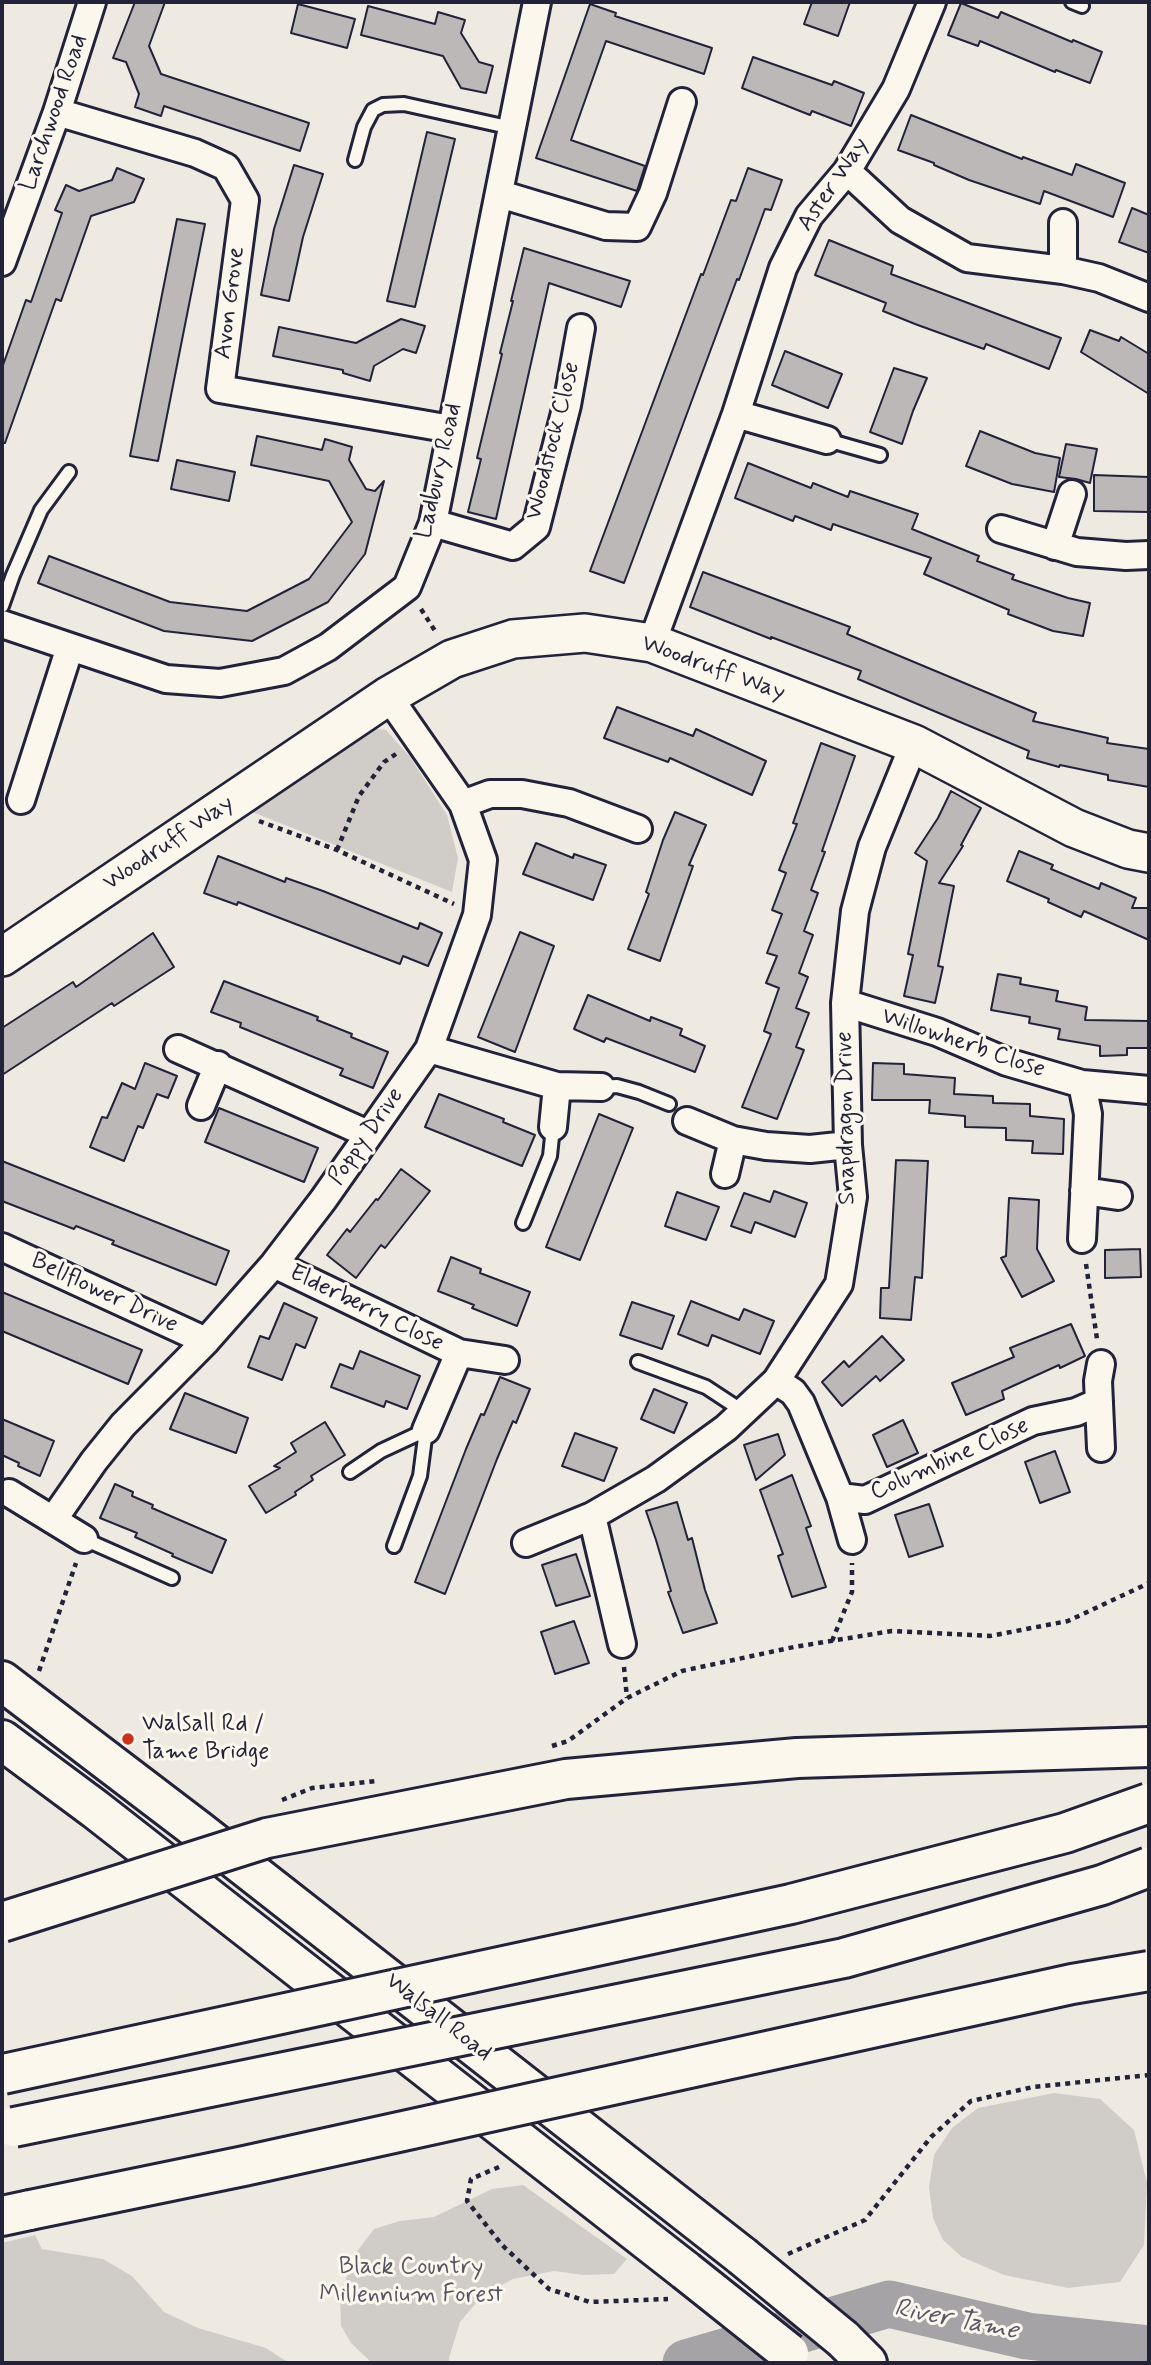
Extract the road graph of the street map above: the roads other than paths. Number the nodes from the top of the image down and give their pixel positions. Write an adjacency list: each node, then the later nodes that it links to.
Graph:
1 (92, 2): 5 (street, Larchwood Road)
2 (537, 2): 6 (street, Ladbury Road)
3 (932, 2): 8 (street, Aster Way)
4 (682, 102): 9 (street)
5 (57, 112): 11 (street, Larchwood Road); 16 (street, Avon Grove)
6 (512, 128): 7 (lane); 9 (street, Ladbury Road)
7 (355, 160)
8 (847, 171): 12 (street); 15 (street, Aster Way)
9 (500, 194): 16 (street, Ladbury Road)
10 (1063, 223): 12 (street)
11 (2, 262)
12 (1063, 270): 13 (street)
13 (1149, 298)
14 (581, 328): 21 (street, Woodstock Close)
15 (736, 414): 17 (street); 27 (street, Aster Way)
16 (451, 429): 21 (street, Ladbury Road)
17 (827, 440): 18 (lane)
18 (880, 455)
19 (69, 472): 25 (lane)
20 (1072, 494): 23 (street)
21 (433, 523): 28 (street, Ladbury Road)
22 (1002, 529): 23 (street)
23 (1055, 546): 24 (street)
24 (1149, 555)
25 (2, 606)
26 (2, 624): 28 (street)
27 (652, 643): 29 (street, Woodruff Way); 30 (street, Woodruff Way)
28 (70, 647): 31 (street)
29 (388, 696): 32 (street, Poppy Drive); 35 (street, Woodruff Way)
30 (914, 744): 34 (street, Woodruff Way); 36 (street, Snapdragon Drive)
31 (21, 800)
32 (463, 804): 33 (street); 38 (street, Poppy Drive)
33 (638, 829)
34 (1149, 853)
35 (2, 957)
36 (845, 1003): 40 (street, Willowherb Close); 49 (street, Snapdragon Drive)
37 (178, 1049): 39 (street)
38 (429, 1049): 41 (street); 47 (street, Poppy Drive)
39 (218, 1065): 44 (street); 47 (street)
40 (1083, 1084): 43 (street, Willowherb Close); 51 (street)
41 (557, 1086): 42 (street); 46 (street)
42 (601, 1087): 45 (lane)
43 (1149, 1090)
44 (201, 1106)
45 (678, 1112): 48 (street)
46 (553, 1126): 53 (lane)
47 (368, 1134): 56 (street, Poppy Drive)
48 (733, 1140): 49 (street); 50 (street)
49 (848, 1145): 62 (street, Snapdragon Drive)
50 (725, 1174)
51 (1084, 1191): 52 (street); 54 (street)
52 (1118, 1195)
53 (523, 1223)
54 (1083, 1239)
55 (2, 1247): 57 (street, Bellflower Drive)
56 (274, 1265): 57 (street, Poppy Drive); 58 (street, Elderberry Close)
57 (206, 1341): 71 (street, Poppy Drive)
58 (459, 1353): 59 (street, Elderberry Close); 65 (street, Elderberry Close)
59 (505, 1360)
60 (638, 1362): 64 (lane)
61 (1101, 1364): 63 (street)
62 (776, 1381): 64 (street, Snapdragon Drive); 69 (street, Columbine Close)
63 (1099, 1402): 66 (street); 69 (street, Columbine Close)
64 (744, 1412): 70 (street, Snapdragon Drive)
65 (426, 1430): 67 (lane); 75 (lane)
66 (1101, 1448)
67 (350, 1472)
68 (5, 1491): 71 (street)
69 (840, 1497): 73 (street, Columbine Close)
70 (592, 1516): 74 (street, Snapdragon Drive); 77 (street)
71 (53, 1520): 72 (street)
72 (84, 1539): 76 (lane)
73 (852, 1539)
74 (526, 1543)
75 (394, 1546)
76 (173, 1578)
77 (622, 1644)
78 (18, 1681): 88 (main road, Walsall Road, bridge)
79 (2, 1740): 89 (main road, Walsall Road, bridge)
80 (1149, 1747): 83 (main road, bridge)
81 (1149, 1803): 85 (main road, bridge)
82 (1149, 1867): 86 (main road, bridge)
83 (2, 1922)
84 (1149, 1971): 87 (main road, bridge)
85 (2, 2075)
86 (8, 2128)
87 (16, 2213)
88 (855, 2351)
89 (793, 2358)

